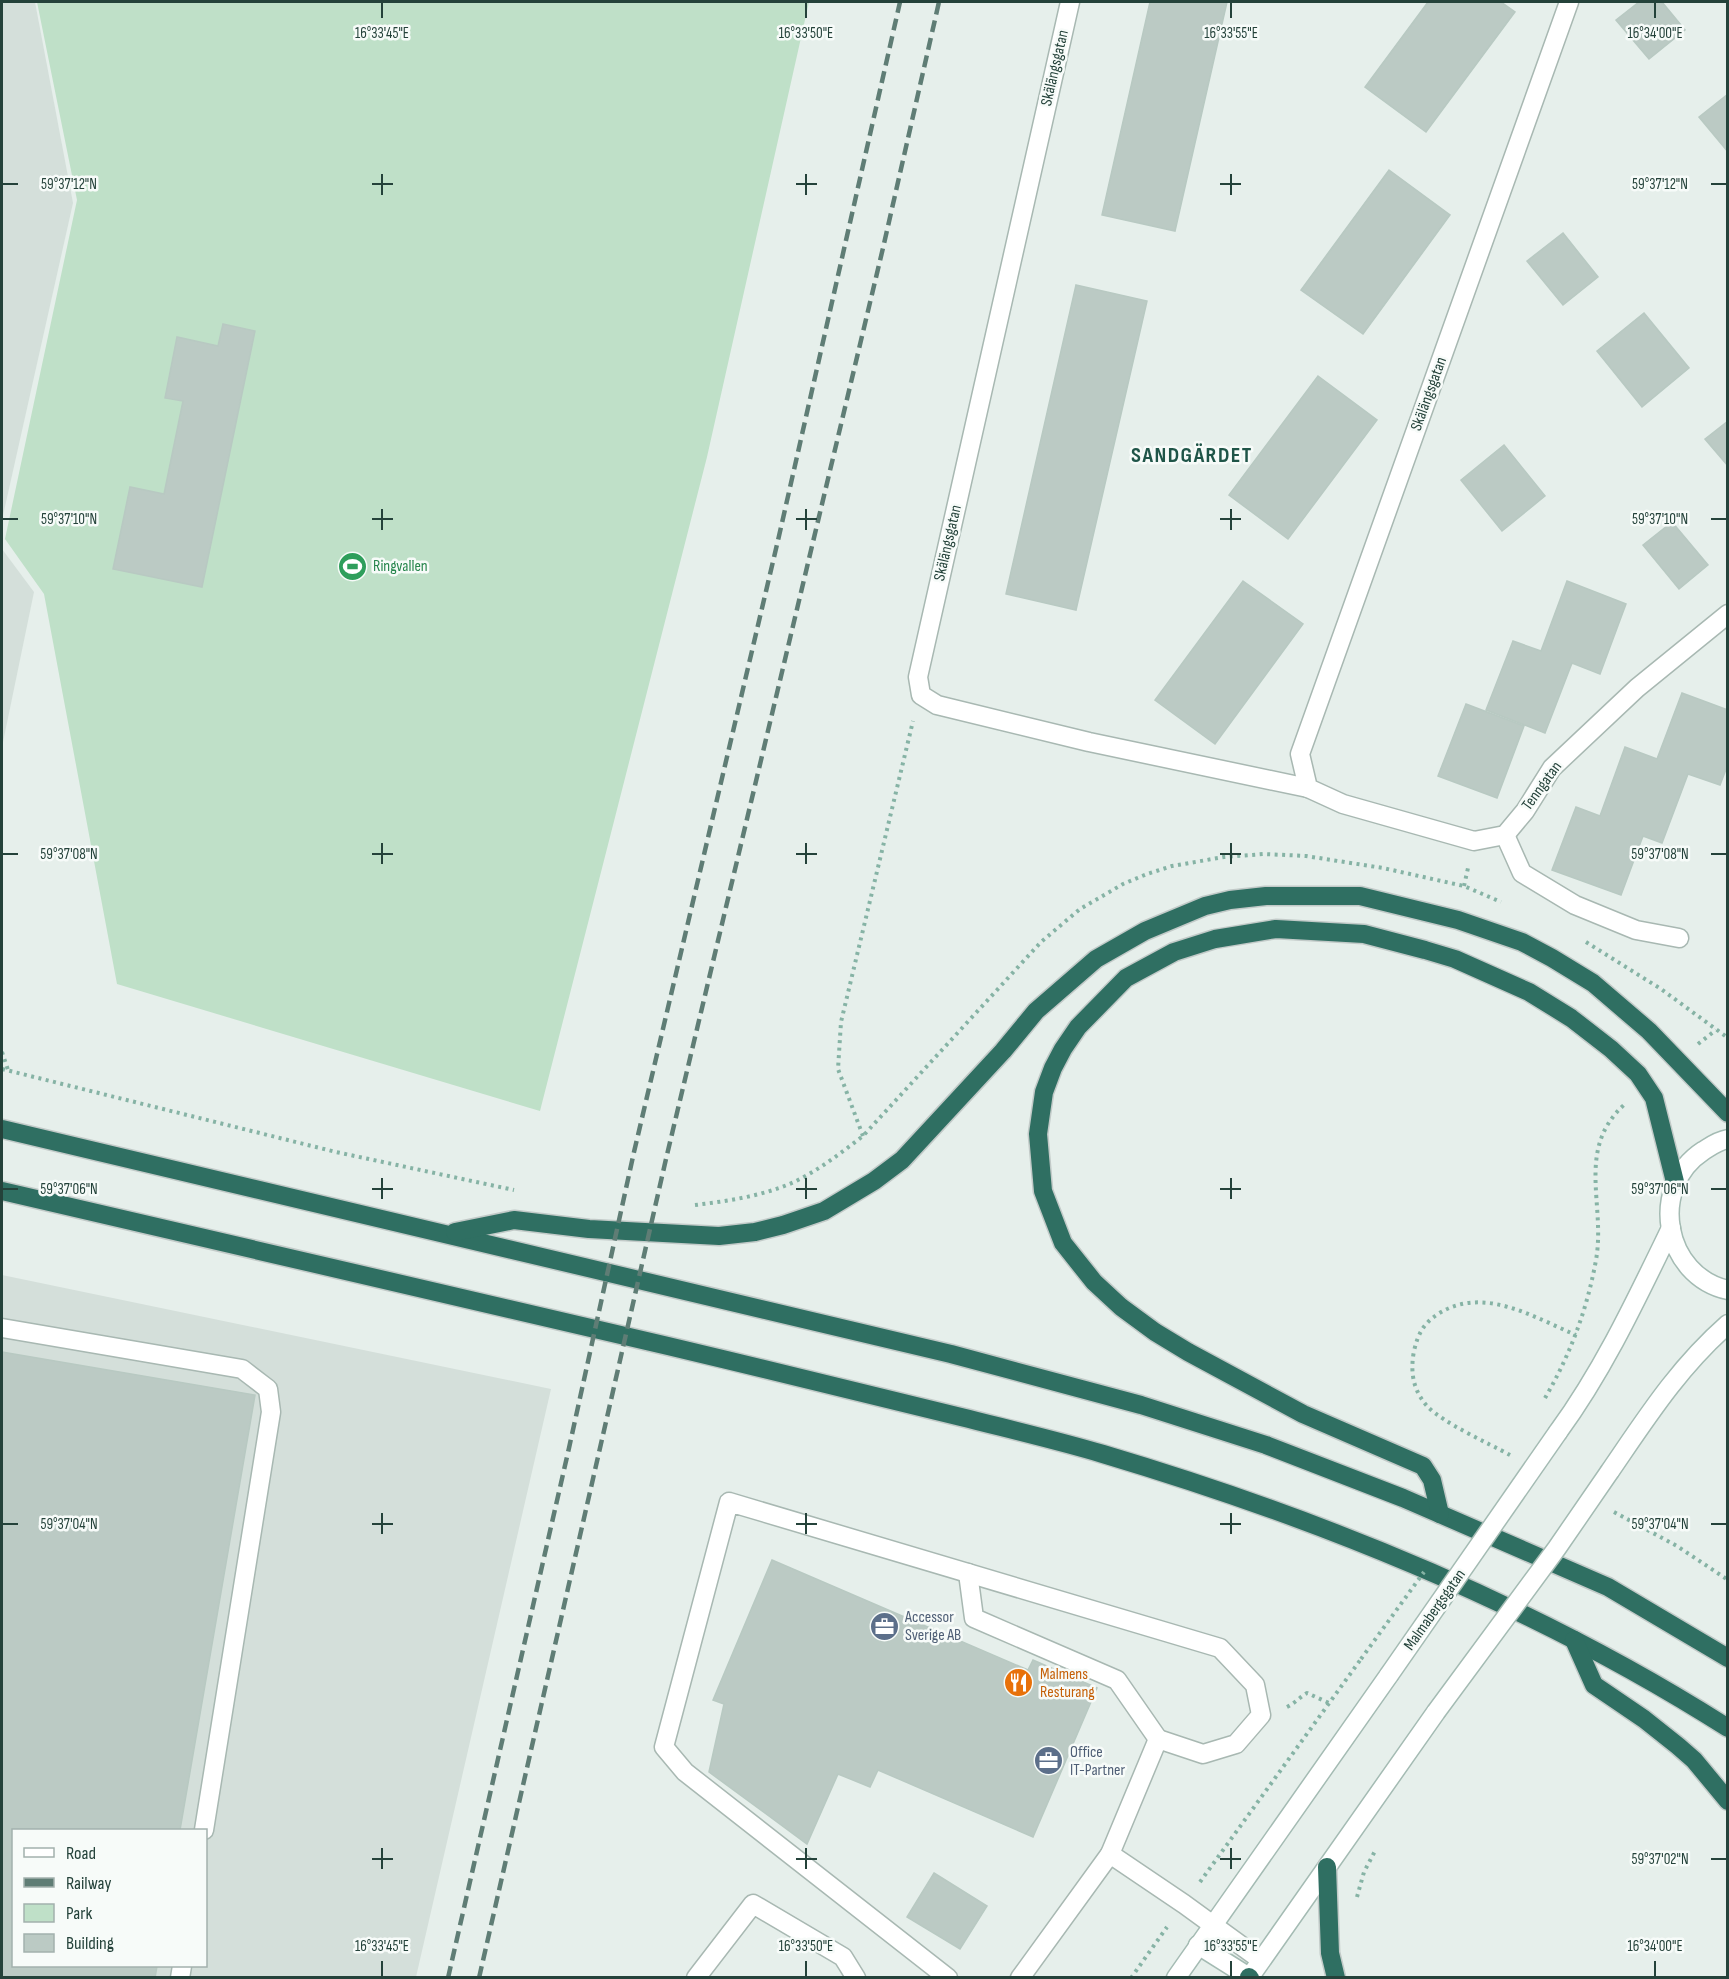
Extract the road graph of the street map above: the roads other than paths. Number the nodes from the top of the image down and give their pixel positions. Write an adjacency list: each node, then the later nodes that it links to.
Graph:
1 (1070, 2): 4 (street, Skälängsgatan)
2 (1569, 2): 4 (street, Skälängsgatan)
3 (1728, 614): 5 (street, Tenngatan)
4 (1308, 788): 5 (street)
5 (1505, 835): 6 (street)
6 (1679, 938)
7 (1728, 1113): 13 (highway)
8 (2, 1129): 13 (highway)
9 (1728, 1139): 10 (street)
10 (1675, 1182): 12 (street); 17 (highway)
11 (2, 1191): 19 (highway)
12 (1671, 1228): 14 (street); 27 (street, Malmabergsgatan, bridge)
13 (448, 1233): 17 (highway)
14 (1728, 1290)
15 (1728, 1324): 26 (street, bridge)
16 (2, 1328): 24 (street)
17 (1440, 1514): 20 (highway)
18 (968, 1573): 22 (street); 22 (street); 32 (street)
19 (1574, 1640): 21 (highway); 23 (highway)
20 (1728, 1658)
21 (1728, 1728)
22 (1158, 1739): 25 (street)
23 (1728, 1801)
24 (204, 1829)
25 (1110, 1854): 27 (street); 33 (street)
26 (1326, 1867): 29 (street); 36 (highway)
27 (1213, 1925): 28 (street, Malmabergsgatan); 29 (street)
28 (1198, 1946): 34 (street, Malmabergsgatan); 35 (street)
29 (1261, 1960): 35 (street)
30 (696, 1977): 31 (street)
31 (856, 1977)
32 (948, 1977)
33 (1020, 1977)
34 (1176, 1977)
35 (1249, 1977)
36 (1336, 1977)

